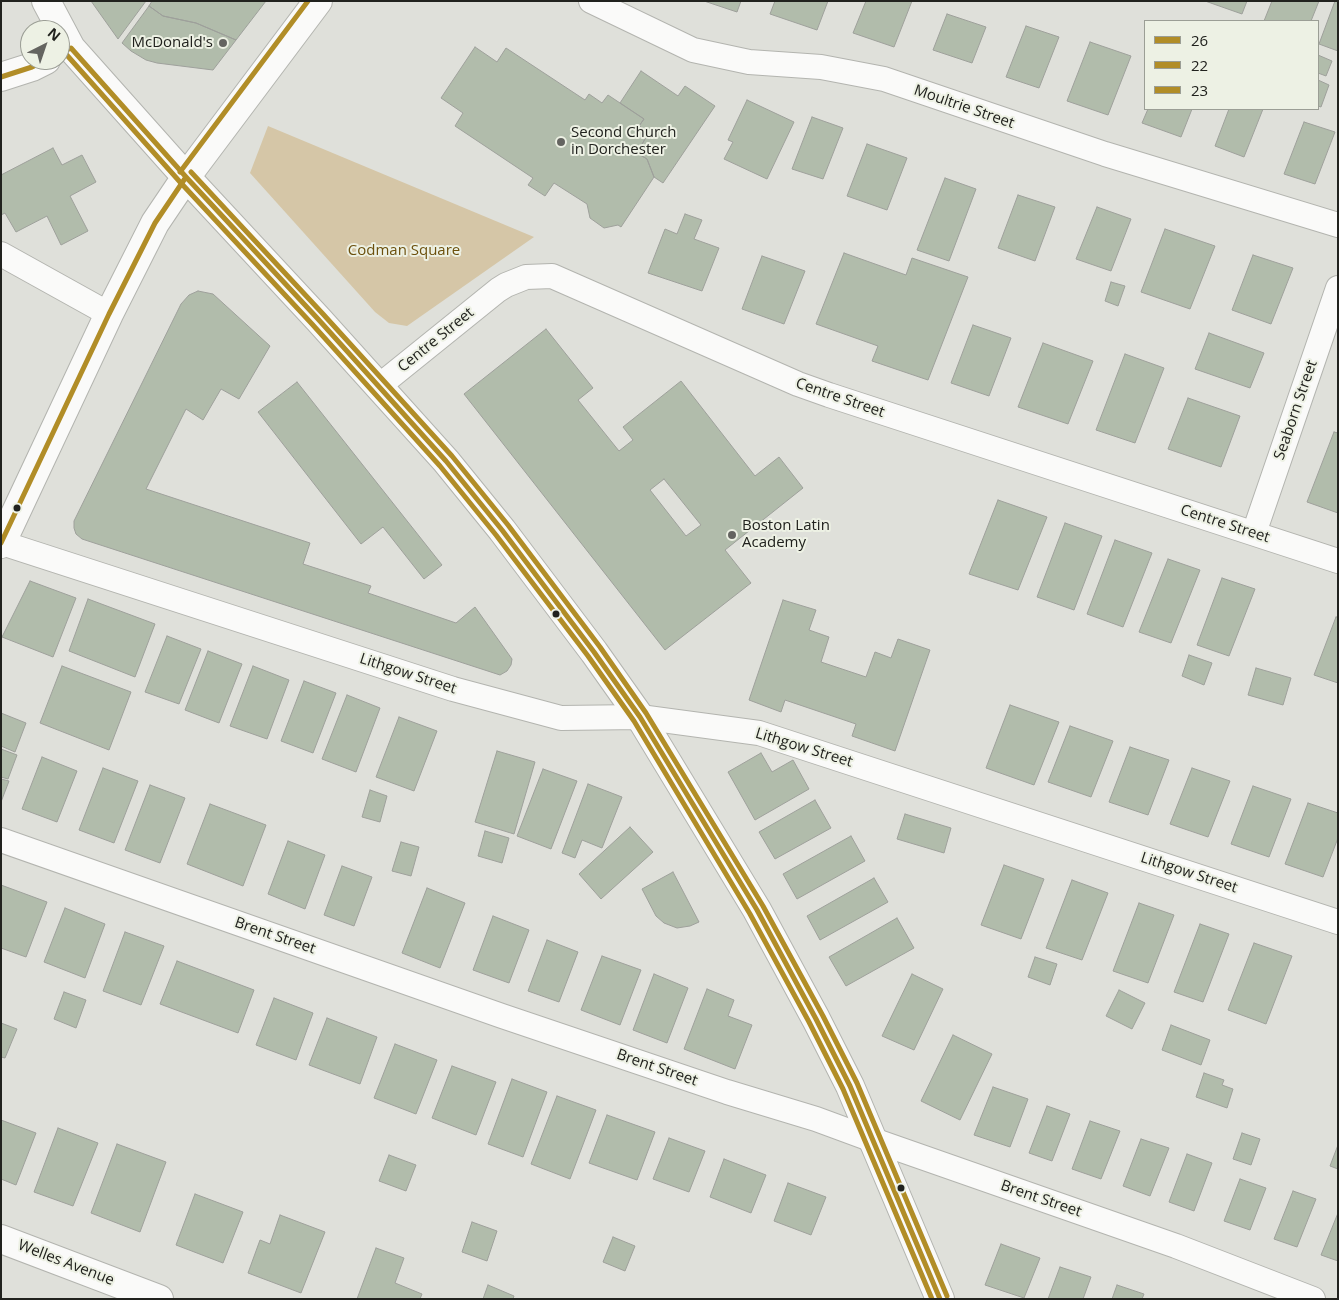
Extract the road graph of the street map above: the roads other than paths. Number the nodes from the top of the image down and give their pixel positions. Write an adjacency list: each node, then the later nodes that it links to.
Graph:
1 (46, 1): 4 (main road)
2 (318, 1): 8 (main road)
3 (591, 1): 9 (street, Moultrie Street)
4 (53, 20)
5 (70, 55): 8 (main road)
6 (23, 70): 7 (main road)
7 (1, 77)
8 (186, 177): 12 (main road); 13 (main road)
9 (1338, 225)
10 (1, 254): 12 (street)
11 (1338, 288): 14 (street, Seaborn Street)
12 (109, 314): 15 (main road)
13 (379, 386): 14 (street, Centre Street); 17 (main road)
14 (1254, 533): 16 (street, Centre Street)
15 (2, 544): 17 (street, Lithgow Street)
16 (1338, 561)
17 (640, 717): 19 (street, Lithgow Street); 20 (main road)
18 (1, 840): 20 (street, Brent Street)
19 (1338, 922)
20 (873, 1140): 23 (main road); 24 (street, Brent Street)
21 (1, 1238): 22 (main road, Welles Avenue)
22 (159, 1299)
23 (940, 1299)
24 (1313, 1299)

